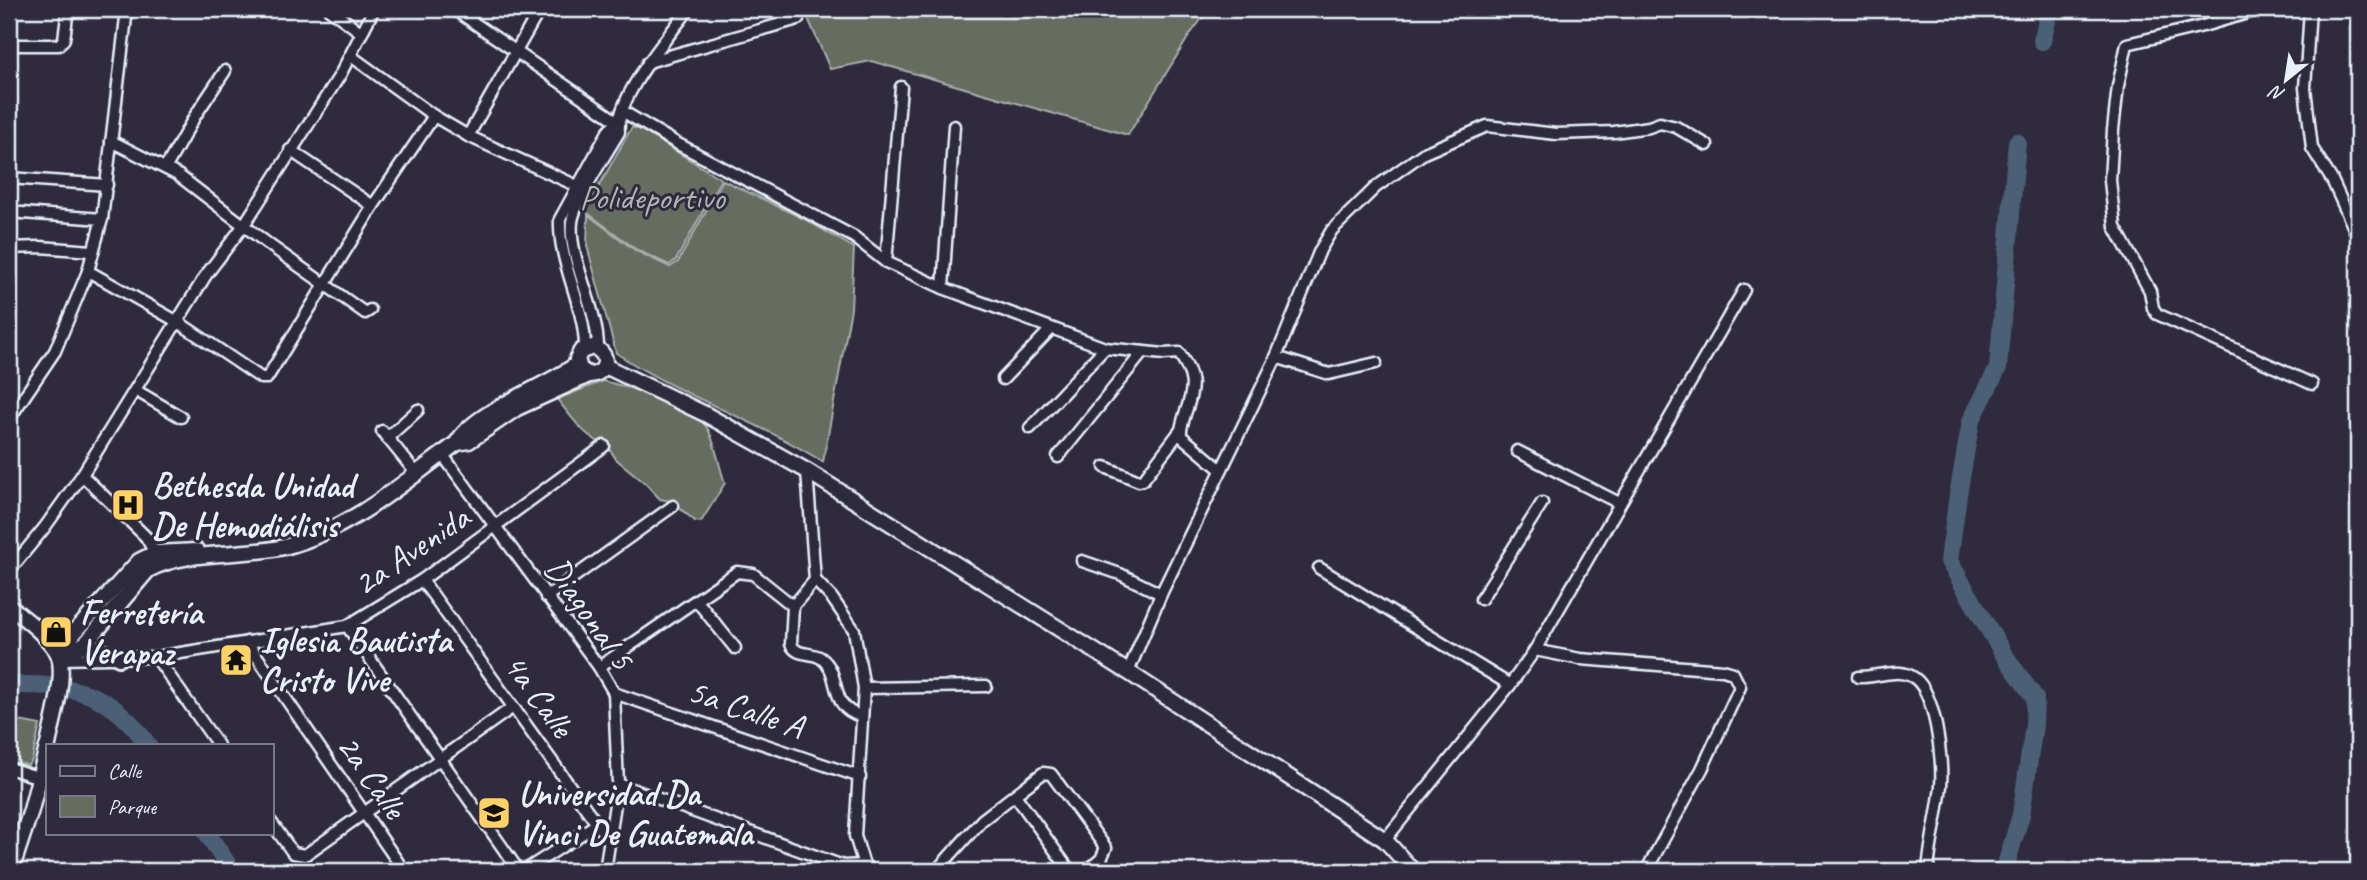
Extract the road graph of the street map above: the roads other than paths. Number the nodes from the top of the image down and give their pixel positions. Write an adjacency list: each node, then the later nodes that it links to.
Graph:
1 (68, 9): 12 (street)
2 (127, 9): 23 (street)
3 (328, 9): 11 (street)
4 (374, 9): 11 (street)
5 (454, 9): 13 (street)
6 (540, 9): 13 (street)
7 (689, 9): 15 (street)
8 (793, 9): 15 (street)
9 (2261, 9): 54 (street)
10 (2309, 9): 34 (street)
11 (362, 33): 14 (street)
12 (9, 45)
13 (515, 52): 20 (street); 22 (street)
14 (351, 56): 19 (street); 25 (street)
15 (648, 62): 18 (street)
16 (225, 71): 26 (street)
17 (901, 88): 37 (street)
18 (622, 111): 20 (street); 37 (street)
19 (434, 116): 22 (street); 30 (street)
20 (618, 122): 29 (street)
21 (954, 126): 40 (street)
22 (468, 136): 29 (street)
23 (111, 141): 26 (street); 28 (street)
24 (1707, 145): 48 (street)
25 (290, 150): 30 (street); 33 (street)
26 (166, 167): 33 (street)
27 (9, 178): 28 (street)
28 (107, 185): 32 (street)
29 (581, 189): 45 (street)
30 (373, 206): 39 (street)
31 (9, 212): 32 (street)
32 (102, 219): 36 (street)
33 (244, 225): 39 (street); 43 (street)
34 (2358, 237)
35 (9, 248): 36 (street)
36 (92, 251): 38 (street)
37 (886, 262): 40 (street)
38 (88, 271): 43 (street); 58 (street)
39 (324, 285): 42 (street); 43 (street)
40 (943, 288): 44 (street)
41 (1744, 290): 72 (street)
42 (370, 310)
43 (178, 322): 55 (street)
44 (1051, 329): 46 (street); 53 (street)
45 (591, 348): 50 (main road); 51 (main road)
46 (1105, 348): 47 (street); 59 (street)
47 (1143, 352): 60 (street); 65 (street)
48 (1276, 357): 49 (street); 67 (street)
49 (1377, 363)
50 (578, 364): 52 (main road); 61 (main road)
51 (605, 366): 52 (main road); 68 (main road)
52 (589, 375): 61 (main road)
53 (1003, 379)
54 (2312, 384)
55 (135, 390): 57 (street); 70 (street)
56 (418, 410): 69 (street)
57 (181, 417)
58 (9, 419)
59 (1030, 428)
60 (1180, 431): 66 (street); 67 (street)
61 (457, 443): 64 (main road)
62 (604, 446): 74 (street, 2a Avenida)
63 (1517, 451): 72 (street)
64 (442, 454): 69 (main road); 74 (street, Diagonal 5)
65 (1058, 457)
66 (1105, 467)
67 (1220, 470): 81 (street)
68 (807, 471): 80 (street); 96 (main road)
69 (416, 473): 75 (main road)
70 (82, 475): 75 (street); 78 (street)
71 (1542, 503): 83 (street)
72 (1619, 503): 91 (street)
73 (673, 506): 82 (street)
74 (495, 527): 79 (street, 2a Avenida); 82 (street, Diagonal 5)
75 (157, 558): 89 (main road); 94 (main road)
76 (1082, 561): 81 (street)
77 (1319, 568): 98 (street)
78 (9, 571)
79 (422, 580): 87 (street, 2a Avenida); 102 (street, 4a Calle)
80 (815, 580): 86 (street); 100 (street)
81 (1161, 594): 96 (street)
82 (546, 597): 95 (street, Diagonal 5)
83 (1481, 599)
84 (697, 601): 86 (street); 90 (street); 95 (street)
85 (9, 606): 94 (main road)
86 (793, 607): 103 (street)
87 (347, 626): 88 (street, 2a Avenida); 107 (street)
88 (247, 642): 92 (street, 2a Avenida); 113 (street, 2a Calle)
89 (86, 643): 93 (street); 94 (main road)
90 (736, 648)
91 (1535, 650): 98 (street); 128 (street)
92 (156, 657): 93 (street, 2a Avenida); 105 (street)
93 (119, 659): 94 (street, 2a Avenida)
94 (60, 666): 104 (main road)
95 (599, 667): 101 (street, Diagonal 5)
96 (1128, 672): 116 (main road)
97 (1858, 677): 129 (street)
98 (1510, 685): 116 (street)
99 (986, 686): 100 (street)
100 (863, 688): 103 (street)
101 (614, 693): 109 (street, 5a Calle A); 111 (street, Diagonal 5)
102 (513, 706): 107 (street); 114 (street, 4a Calle)
103 (861, 716): 109 (street)
104 (47, 744)
105 (217, 744)
106 (46, 751): 110 (main road)
107 (438, 759): 113 (street); 121 (street)
108 (9, 768): 110 (street)
109 (860, 777): 118 (street)
110 (40, 778): 119 (main road)
111 (618, 784): 117 (street, Diagonal 5); 118 (street)
112 (1015, 795): 124 (street); 125 (street); 126 (street)
113 (363, 813): 115 (street); 120 (street, 2a Calle)
114 (597, 824): 117 (street, 4a Calle); 122 (street)
115 (273, 825)
116 (1385, 840): 127 (main road)
117 (610, 842): 123 (street, Diagonal 5)
118 (868, 868)
119 (11, 871)
120 (404, 871)
121 (519, 871)
122 (524, 871)
123 (605, 871)
124 (936, 871)
125 (1070, 871)
126 (1087, 871)
127 (1413, 871)
128 (1646, 871)
129 (1928, 871)

